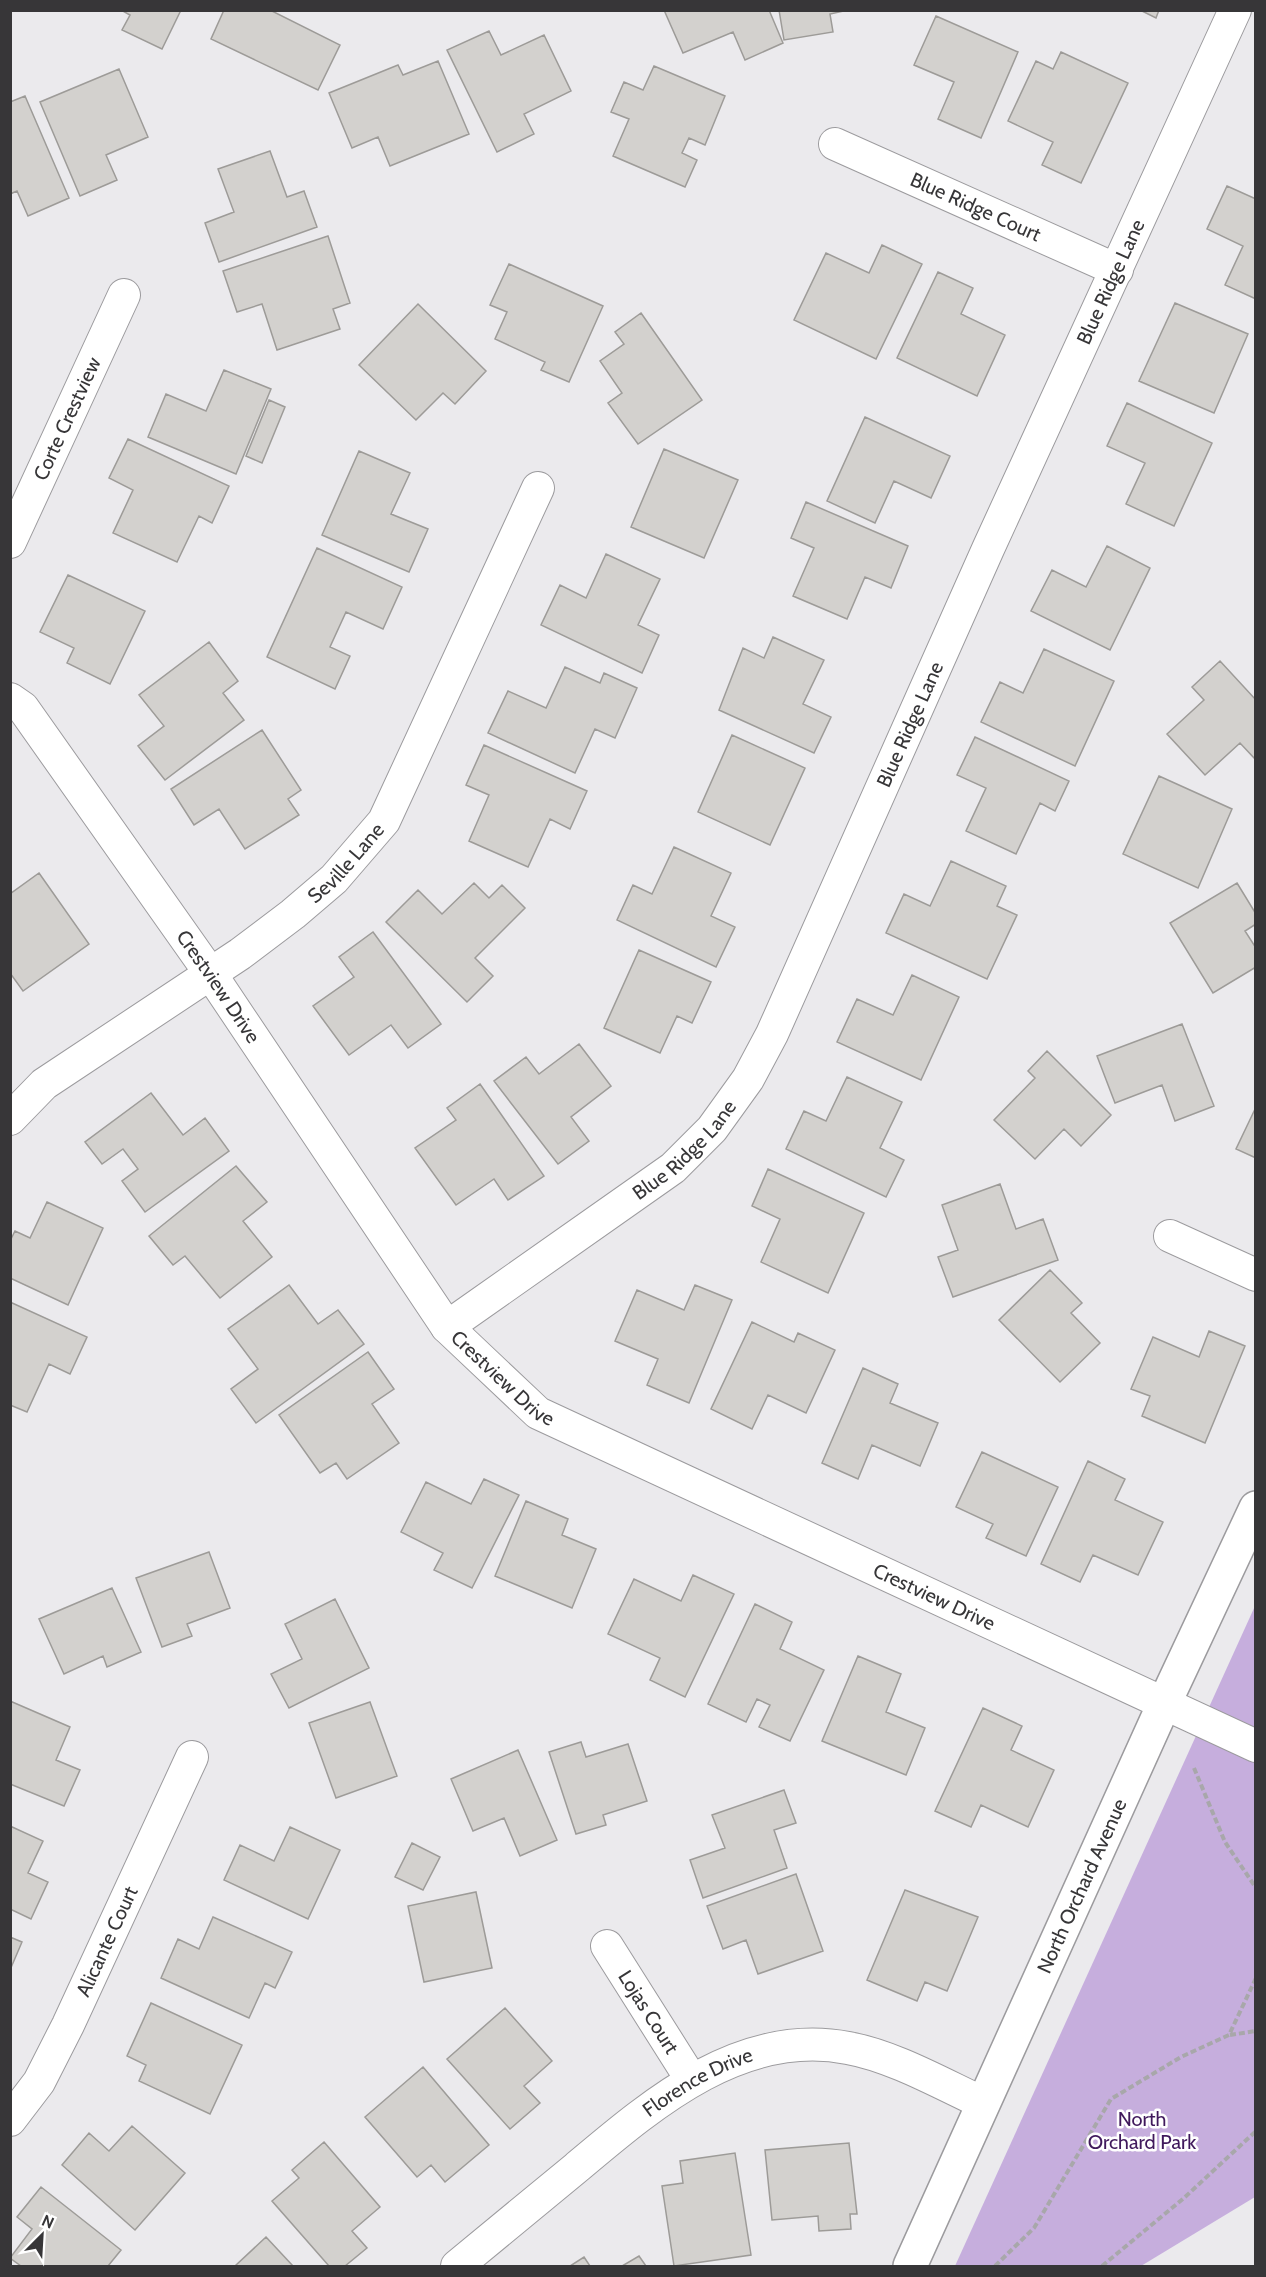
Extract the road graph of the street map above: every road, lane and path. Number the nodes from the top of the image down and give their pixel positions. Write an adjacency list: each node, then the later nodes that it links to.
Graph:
1 (1235, 10): 3 (street, Blue Ridge Lane)
2 (835, 144): 3 (street, Blue Ridge Court)
3 (1117, 270): 12 (street, Blue Ridge Lane)
4 (124, 295): 6 (street, Corte Crestview)
5 (538, 488): 8 (street, Seville Lane)
6 (10, 542)
7 (10, 699): 8 (street, Crestview Drive)
8 (210, 974): 9 (street, Seville Lane); 12 (street, Crestview Drive)
9 (10, 1119)
10 (1170, 1236): 11 (street)
11 (1256, 1275)
12 (447, 1327): 14 (street, Crestview Drive)
13 (1256, 1508): 14 (street, North Orchard Avenue)
14 (1164, 1704): 15 (street, Crestview Drive); 24 (street, North Orchard Avenue)
15 (1256, 1746)
16 (192, 1757): 25 (street, Alicante Court)
17 (1194, 1768): 18 (path)
18 (1256, 1888)
19 (607, 1946): 23 (street, Lojas Court)
20 (1256, 1978): 22 (path)
21 (1256, 2031): 22 (path)
22 (1229, 2035): 29 (path)
23 (691, 2079): 24 (street, Florence Drive); 27 (street, Florence Drive)
24 (983, 2103): 28 (street, North Orchard Avenue)
25 (10, 2120)
26 (1256, 2131): 30 (path)
27 (457, 2266)
28 (910, 2266)
29 (995, 2266)
30 (1102, 2266)

